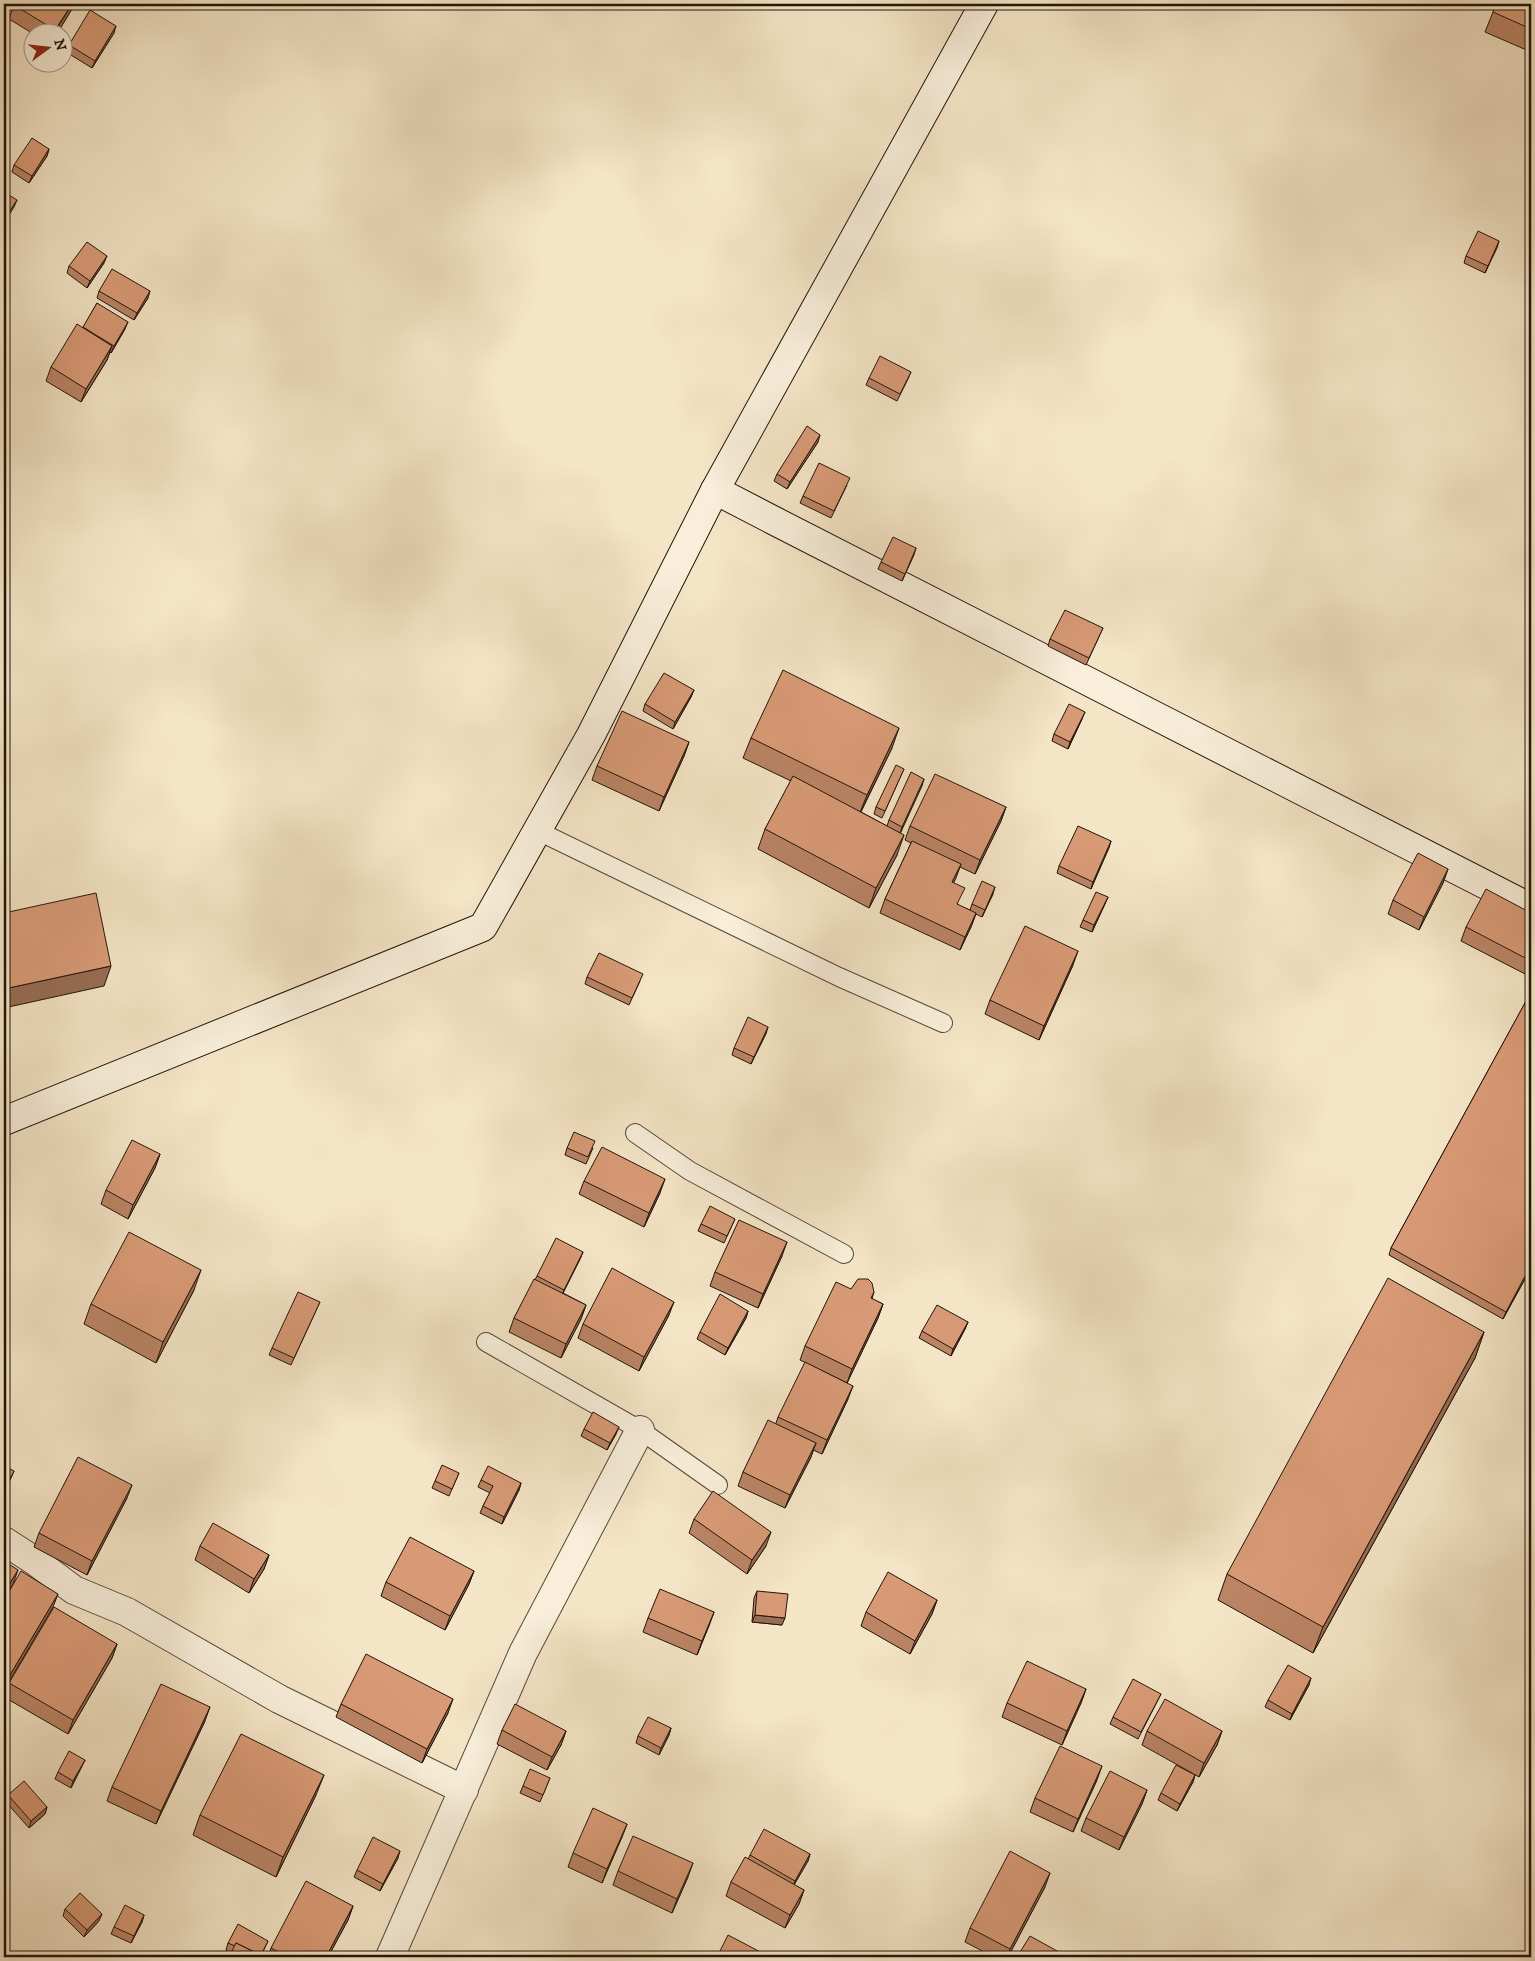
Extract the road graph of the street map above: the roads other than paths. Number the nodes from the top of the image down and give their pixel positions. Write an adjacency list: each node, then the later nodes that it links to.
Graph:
1 (984, 4): 2 (street)
2 (715, 490): 3 (street); 4 (street)
3 (538, 830): 5 (lane); 6 (street)
4 (1531, 908)
5 (943, 1023)
6 (4, 1121)
7 (634, 1133): 8 (lane)
8 (844, 1254)
9 (486, 1342): 10 (lane)
10 (640, 1430): 11 (lane); 13 (street)
11 (718, 1485)
12 (4, 1541): 13 (street)
13 (464, 1790): 14 (street)
14 (390, 1957)

